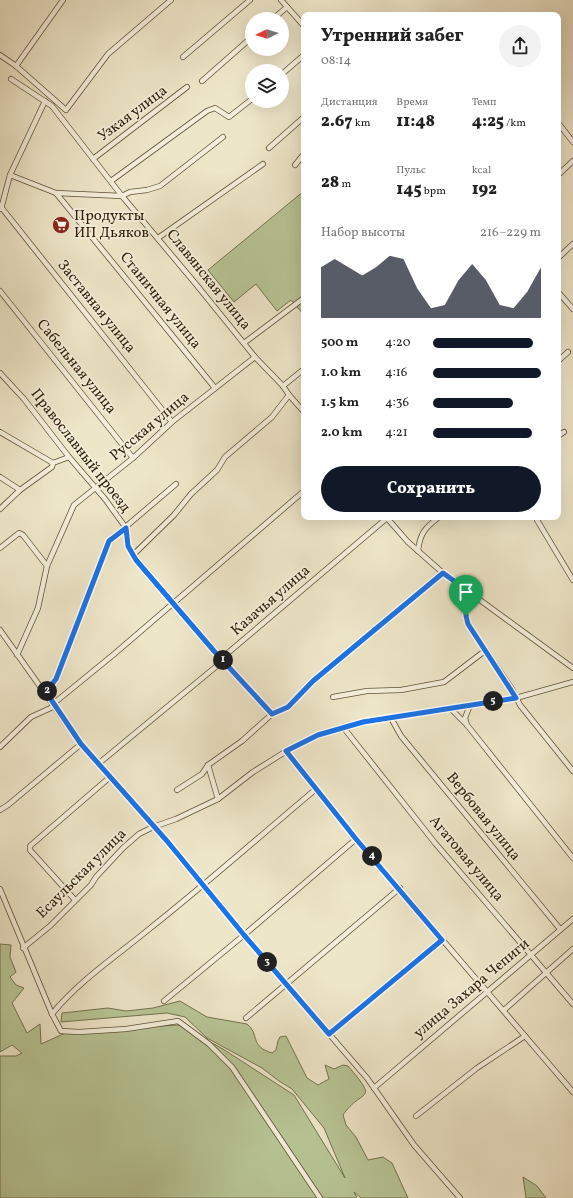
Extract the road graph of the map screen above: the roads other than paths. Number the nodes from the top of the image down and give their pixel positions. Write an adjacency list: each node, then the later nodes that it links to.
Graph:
1 (63, 0): 12 (street)
2 (171, 0): 12 (street)
3 (250, 0): 10 (street)
4 (280, 0): 5 (street)
5 (287, 7): 6 (street); 7 (street)
6 (281, 12)
7 (301, 23)
8 (245, 44): 15 (street)
9 (0, 55): 12 (street)
10 (184, 58)
11 (301, 58): 13 (street)
12 (16, 66)
13 (289, 68)
14 (11, 79): 17 (street, Славянская улица)
15 (202, 81)
16 (187, 87): 25 (street, Узкая улица)
17 (45, 101): 25 (street, Славянская улица); 30 (street)
18 (245, 105): 31 (street)
19 (301, 120): 23 (street)
20 (561, 127): 22 (street)
21 (223, 137): 33 (street)
22 (573, 142)
23 (269, 148)
24 (301, 158): 28 (street)
25 (93, 159): 31 (street, Славянская улица)
26 (573, 161): 29 (street)
27 (263, 164): 35 (street)
28 (295, 165)
29 (561, 172)
30 (10, 175): 32 (street, Станичная улица); 34 (street)
31 (111, 181): 33 (street, Славянская улица)
32 (56, 193): 33 (street); 49 (street, Станичная улица)
33 (122, 196): 35 (street, Славянская улица)
34 (1, 209): 52 (street, Заставная улица)
35 (158, 238): 42 (street, Славянская улица)
36 (573, 244): 37 (street)
37 (561, 255)
38 (0, 291): 57 (street, Сабельная улица)
39 (561, 295): 41 (street)
40 (301, 300): 42 (street)
41 (573, 309)
42 (244, 343): 44 (street, Славянская улица)
43 (568, 352): 45 (street)
44 (255, 357): 48 (street, Славянская улица); 49 (street, Русская улица)
45 (561, 358)
46 (301, 371): 48 (street)
47 (0, 373): 56 (street, Православный проезд)
48 (283, 386): 50 (street, Славянская улица)
49 (215, 388): 52 (street, Русская улица)
50 (289, 395): 51 (street, Славянская улица); 72 (street)
51 (301, 407)
52 (172, 422): 57 (street, Русская улица)
53 (0, 432): 58 (street)
54 (564, 432): 55 (street)
55 (561, 434)
56 (69, 457): 58 (street); 61 (street, Православный проезд)
57 (133, 458): 61 (street, Русская улица)
58 (54, 463): 62 (street)
59 (0, 477): 62 (street)
60 (176, 484): 69 (street)
61 (94, 488): 69 (street, Православный проезд); 73 (street, Русская улица)
62 (20, 490): 64 (street)
63 (301, 494): 77 (street)
64 (0, 509)
65 (385, 520): 81 (street, Казачья улица)
66 (389, 520): 71 (street)
67 (435, 520): 71 (street)
68 (537, 520): 75 (street)
69 (126, 528): 72 (street, Православный проезд); 84 (street)
70 (0, 548): 73 (street)
71 (418, 551): 74 (street)
72 (133, 555): 77 (street, Православный проезд)
73 (47, 566): 80 (street, Русская улица)
74 (443, 573): 76 (street); 90 (street)
75 (573, 580)
76 (468, 591): 79 (street); 82 (street)
77 (174, 602): 81 (street, Православный проезд); 87 (street)
78 (0, 630): 80 (street)
79 (486, 650): 85 (street); 86 (street)
80 (17, 654): 84 (street)
81 (224, 660): 90 (street, Православный проезд); 97 (street, Казачья улица)
82 (573, 668)
83 (573, 682): 86 (street, Есаульская улица)
84 (46, 692): 87 (street)
85 (333, 697)
86 (516, 698): 88 (street, Есаульская улица); 99 (street)
87 (54, 705): 94 (street); 95 (street)
88 (470, 705): 89 (street, Есаульская улица); 92 (street)
89 (451, 709): 91 (street, Есаульская улица); 92 (street)
90 (272, 714): 98 (street)
91 (391, 718): 93 (street, Есаульская улица); 113 (street, Вербовая улица)
92 (467, 726): 107 (street)
93 (343, 727): 96 (street, Есаульская улица); 118 (street, Агатовая улица)
94 (81, 744): 97 (street); 104 (street)
95 (0, 747)
96 (286, 751): 101 (street); 103 (street, Есаульская улица)
97 (98, 764): 100 (street)
98 (208, 766): 102 (street); 103 (street)
99 (573, 771)
100 (110, 777): 105 (street); 111 (street)
101 (316, 789): 106 (street); 108 (street)
102 (177, 790)
103 (218, 799): 105 (street, Есаульская улица)
104 (0, 810)
105 (153, 827): 108 (street); 111 (street, Есаульская улица)
106 (356, 839): 109 (street); 114 (street)
107 (573, 858)
108 (202, 884): 114 (street); 125 (street)
109 (400, 888): 115 (street); 120 (street)
110 (0, 889): 116 (street)
111 (75, 900): 116 (street, Есаульская улица)
112 (573, 919): 113 (street, улица Захара Чепиги)
113 (560, 929): 118 (street, улица Захара Чепиги)
114 (244, 935): 120 (street); 122 (street)
115 (442, 940): 121 (street); 127 (street)
116 (23, 948): 125 (street)
117 (573, 949): 119 (street)
118 (532, 954): 119 (street, Агатовая улица); 121 (street, улица Захара Чепиги)
119 (546, 972): 123 (street, Агатовая улица); 124 (street)
120 (287, 984): 126 (street); 127 (street)
121 (486, 992): 124 (street); 129 (street, улица Захара Чепиги)
122 (164, 1000)
123 (573, 1004)
124 (504, 1010): 128 (street)
125 (52, 1014): 132 (street)
126 (246, 1018)
127 (329, 1034): 129 (street)
128 (525, 1036): 130 (street); 131 (street)
129 (374, 1088): 133 (street)
130 (573, 1092)
131 (416, 1116)
132 (320, 1198)
133 (460, 1198)

